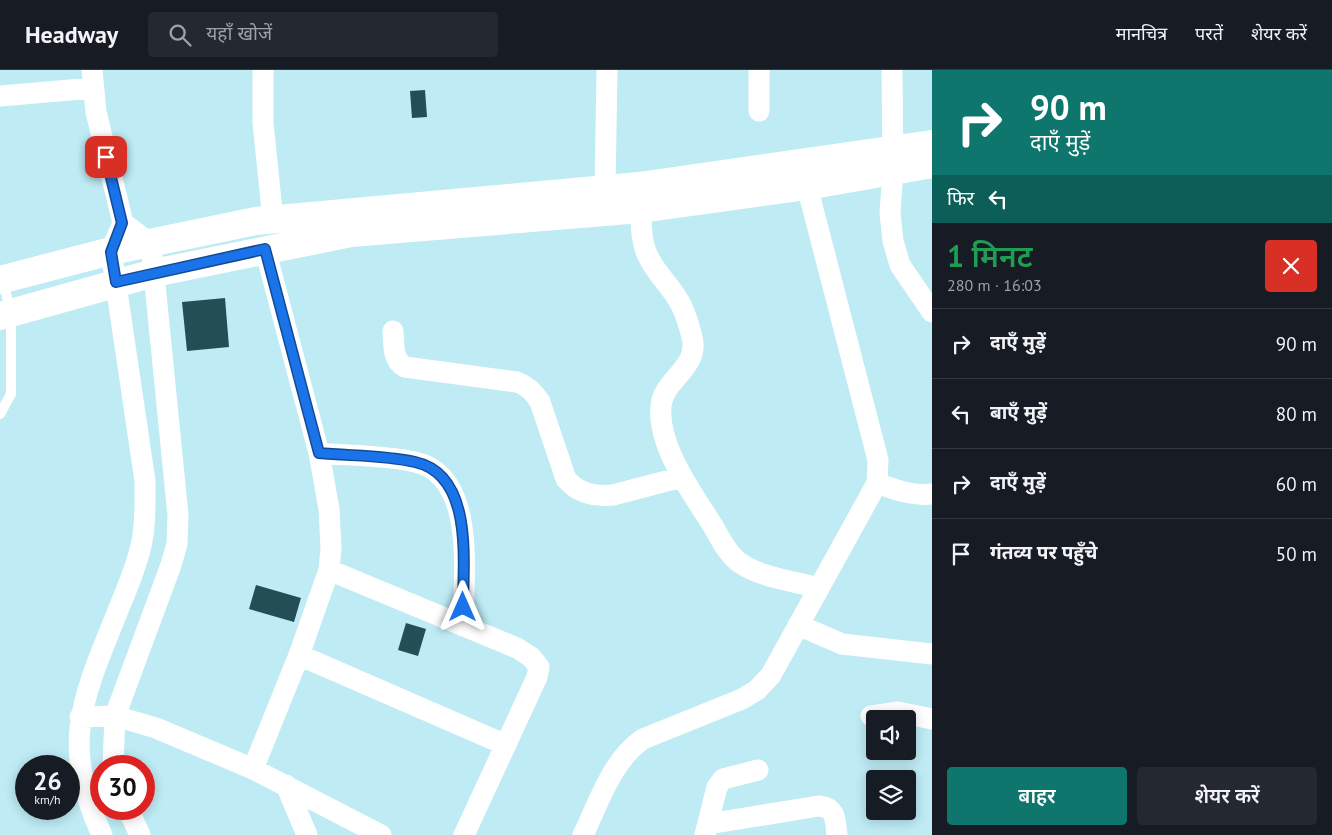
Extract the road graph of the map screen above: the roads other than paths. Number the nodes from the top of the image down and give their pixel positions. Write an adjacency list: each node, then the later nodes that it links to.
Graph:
1 (263, 70): 14 (street)
2 (607, 70): 12 (street)
3 (759, 70): 7 (street)
4 (892, 70): 9 (street)
5 (93, 79): 6 (street); 15 (street)
6 (0, 96)
7 (759, 111)
8 (932, 144): 9 (main road)
9 (892, 161): 10 (main road); 11 (main road); 13 (main road); 22 (street)
10 (932, 164)
11 (807, 186): 13 (main road); 28 (street)
12 (605, 189): 13 (main road); 14 (main road)
13 (640, 198): 17 (main road); 27 (street)
14 (273, 220): 16 (main road)
15 (122, 223): 16 (street); 18 (street)
16 (151, 244): 18 (main road); 19 (street)
17 (265, 249): 19 (main road); 26 (street)
18 (111, 252): 20 (main road); 21 (street)
19 (154, 272): 21 (main road); 31 (street)
20 (1, 280): 23 (lane)
21 (116, 282): 23 (main road); 30 (street)
22 (932, 312)
23 (6, 315): 25 (lane)
24 (393, 331): 27 (street)
25 (0, 414)
26 (319, 453): 32 (street); 35 (street)
27 (682, 477): 33 (street)
28 (877, 483): 29 (street); 33 (street)
29 (932, 494)
30 (142, 542): 31 (street); 38 (street)
31 (177, 544): 39 (street)
32 (329, 570): 35 (street); 37 (street)
33 (819, 588): 34 (street)
34 (798, 625): 36 (street); 54 (street)
35 (463, 626): 42 (street)
36 (932, 654)
37 (299, 655): 42 (street); 44 (street)
38 (80, 716): 39 (street); 49 (street)
39 (114, 716): 43 (street); 44 (street)
40 (916, 716): 41 (street)
41 (932, 719)
42 (506, 745): 53 (street)
43 (112, 755)
44 (253, 769): 46 (street)
45 (758, 770): 48 (street)
46 (286, 785): 51 (street); 52 (street)
47 (133, 820): 50 (street)
48 (706, 830): 55 (street)
49 (102, 835)
50 (140, 835)
51 (307, 835)
52 (381, 835)
53 (464, 835)
54 (583, 835)
55 (837, 835)

